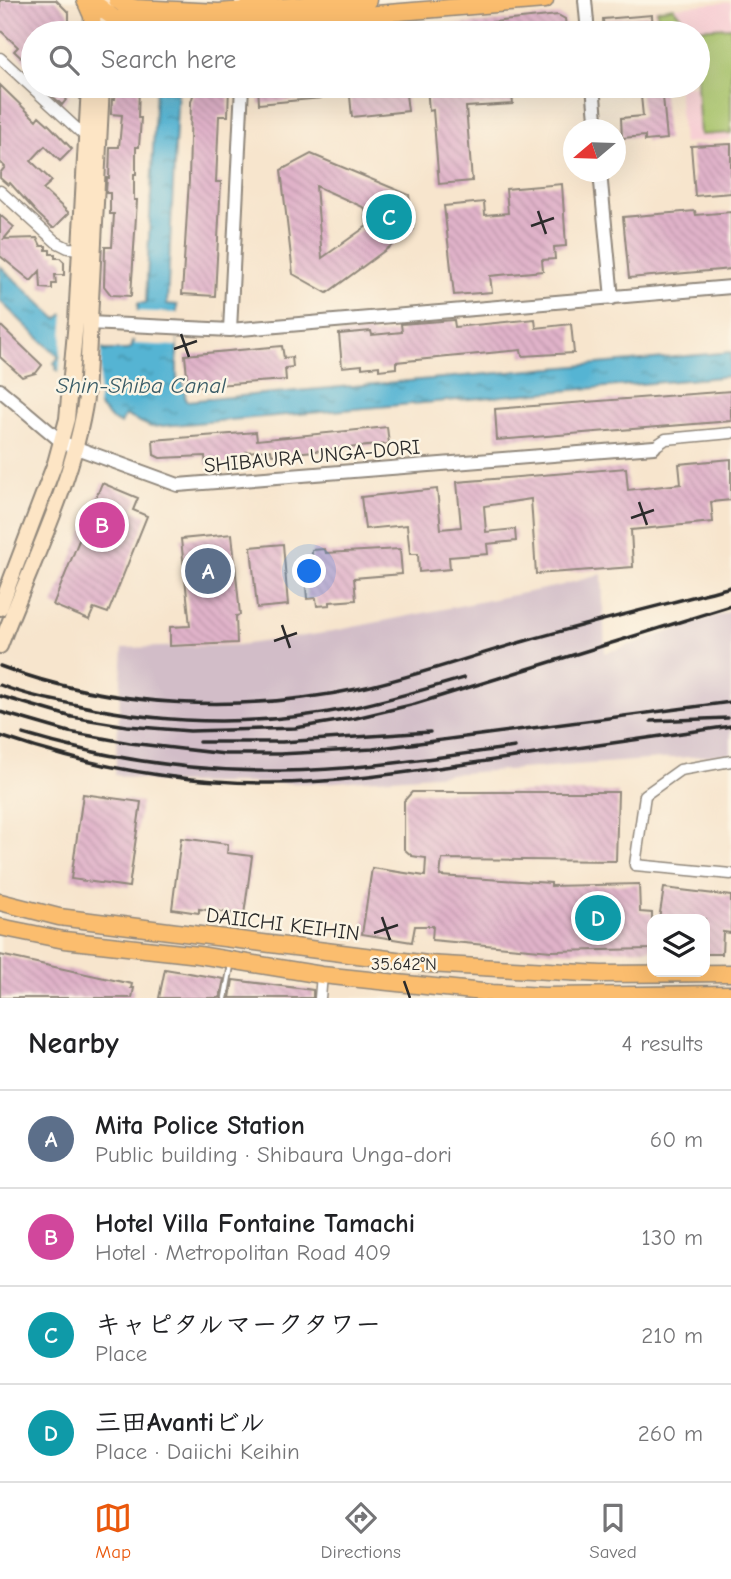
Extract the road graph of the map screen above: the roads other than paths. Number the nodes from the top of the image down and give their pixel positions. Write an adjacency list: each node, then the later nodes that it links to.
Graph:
1 (87, 0): 6 (main road); 9 (main road)
2 (117, 0): 7 (main road)
3 (369, 0): 8 (main road)
4 (545, 0): 8 (main road)
5 (585, 0): 13 (street)
6 (107, 7): 10 (main road)
7 (146, 17): 8 (main road); 11 (main road); 12 (main road)
8 (242, 17)
9 (92, 21)
10 (123, 21)
11 (128, 21)
12 (140, 21)
13 (587, 21)
14 (0, 58): 15 (street)
15 (21, 78)
16 (43, 98): 22 (street)
17 (88, 98): 22 (main road)
18 (101, 98): 23 (main road)
19 (241, 98): 30 (street)
20 (594, 98): 21 (street)
21 (596, 119)
22 (86, 138): 23 (street); 26 (main road)
23 (98, 149): 26 (main road)
24 (601, 182): 28 (street)
25 (0, 191): 26 (street)
26 (87, 249): 29 (main road)
27 (731, 287): 28 (street)
28 (611, 299): 30 (street)
29 (85, 326): 30 (street); 33 (main road); 33 (main road)
30 (230, 330)
31 (0, 390): 33 (street, SHIBAURA UNGA-DORI)
32 (731, 433): 34 (street)
33 (69, 445): 34 (street, SHIBAURA UNGA-DORI); 35 (main road)
34 (654, 447)
35 (33, 542): 36 (main road); 37 (main road)
36 (0, 608)
37 (0, 646)
38 (731, 761): 39 (street)
39 (731, 874)
40 (0, 902): 42 (main road, DAIICHI KEIHIN)
41 (0, 926): 44 (main road, DAIICHI KEIHIN)
42 (216, 937): 43 (main road, DAIICHI KEIHIN); 44 (main road)
43 (314, 948): 46 (main road, DAIICHI KEIHIN); 49 (main road)
44 (225, 960): 49 (main road, DAIICHI KEIHIN); 54 (lane)
45 (710, 972): 48 (main road, DAIICHI KEIHIN)
46 (647, 973)
47 (710, 973): 51 (main road)
48 (731, 973)
49 (317, 975): 50 (main road, DAIICHI KEIHIN); 55 (street)
50 (453, 993): 53 (main road, DAIICHI KEIHIN)
51 (713, 994): 52 (main road, DAIICHI KEIHIN); 53 (main road, DAIICHI KEIHIN)
52 (731, 994)
53 (615, 997)
54 (225, 998)
55 (320, 998)

